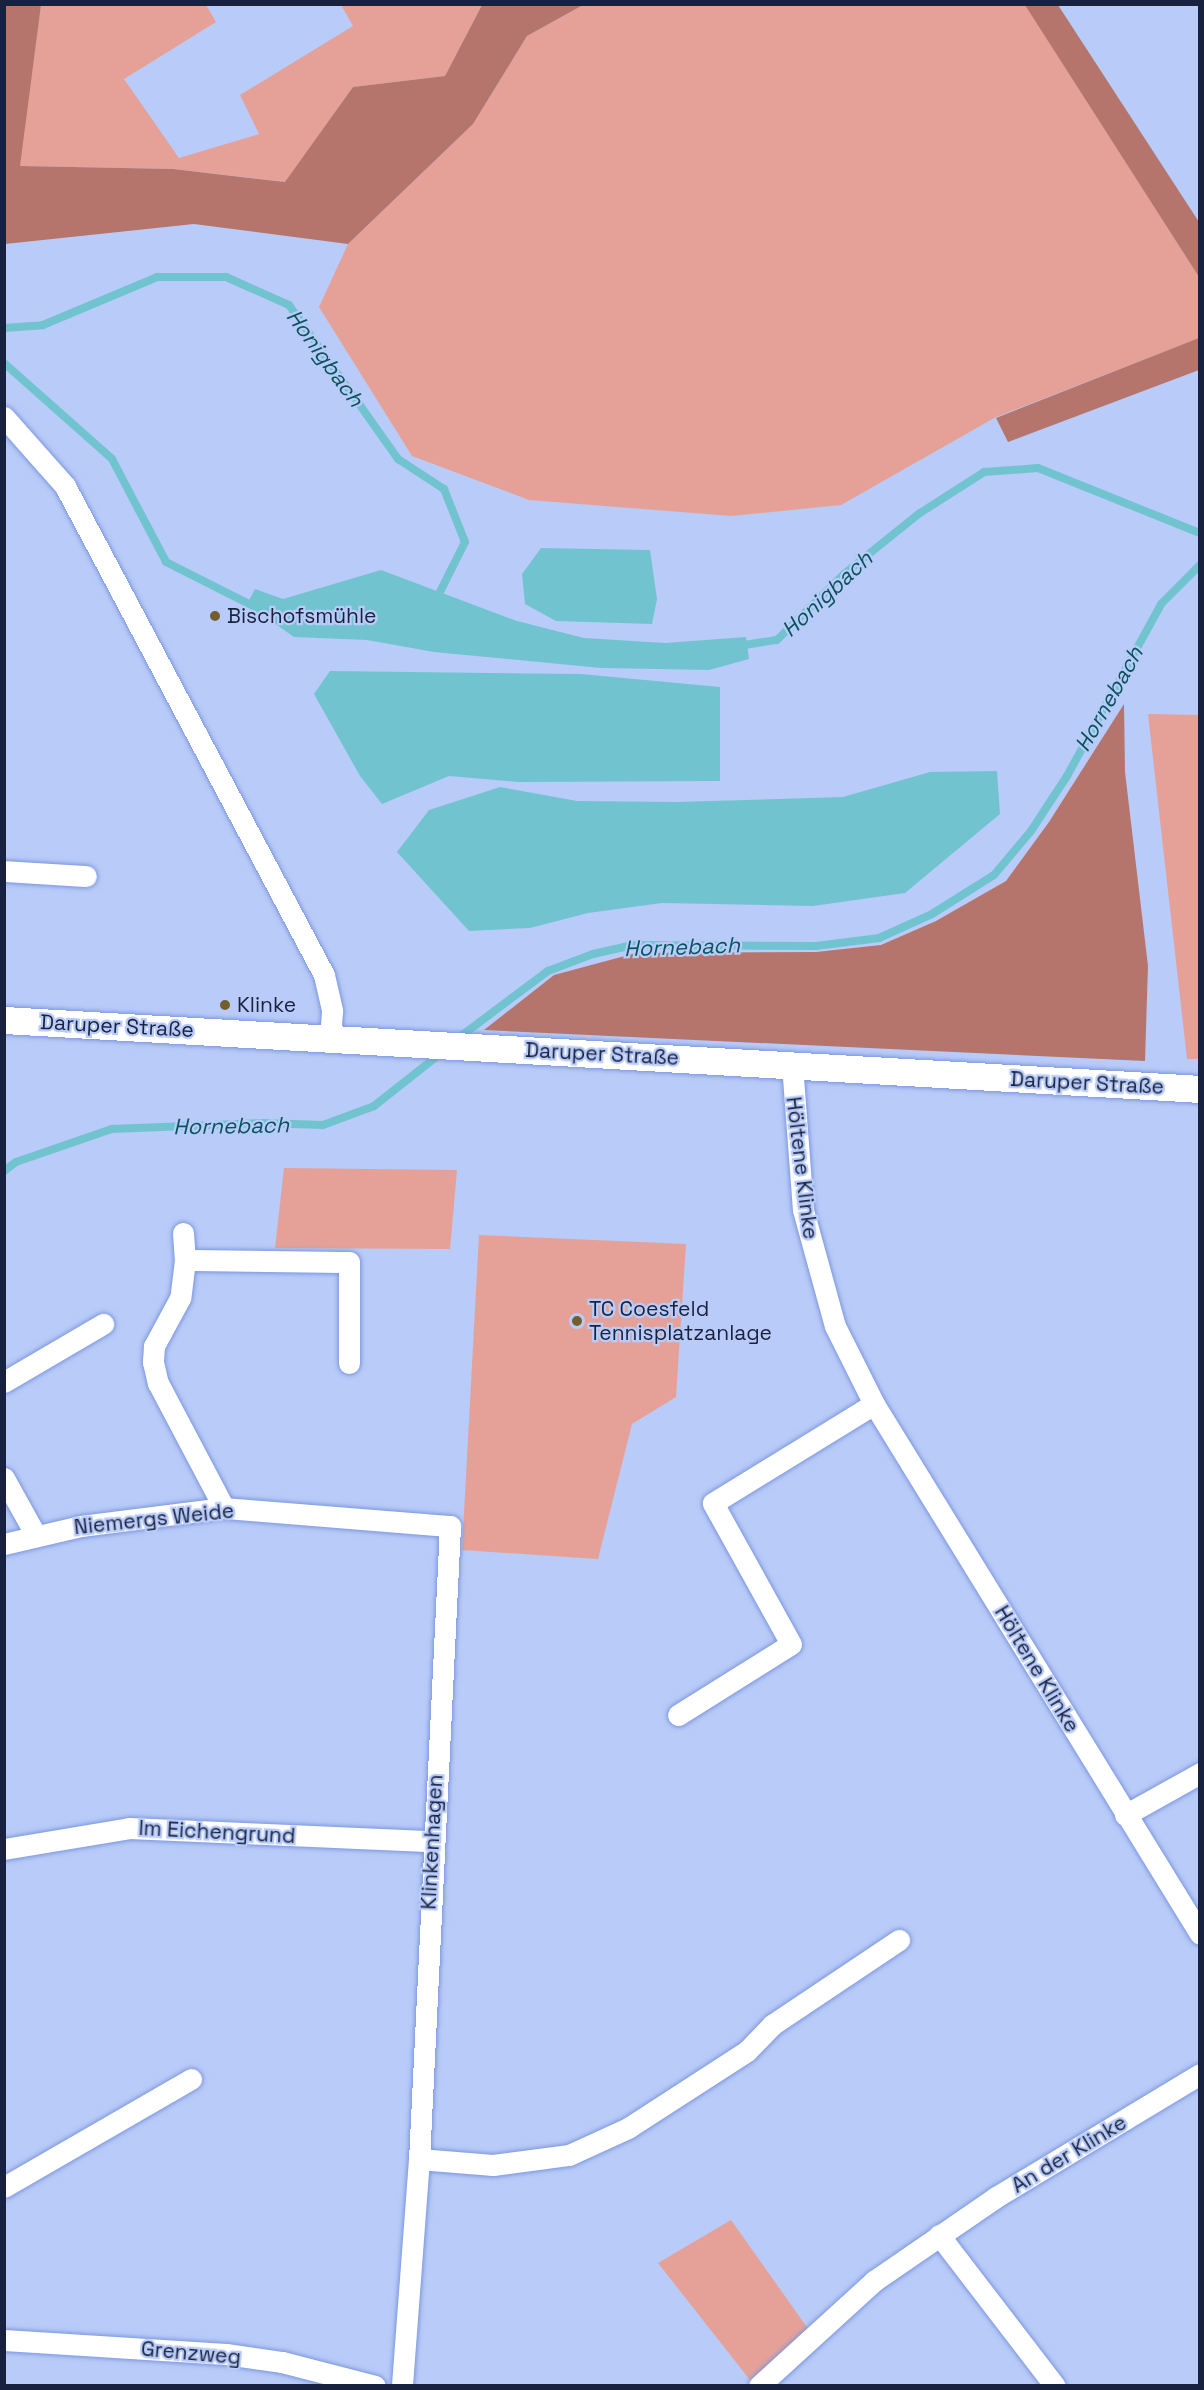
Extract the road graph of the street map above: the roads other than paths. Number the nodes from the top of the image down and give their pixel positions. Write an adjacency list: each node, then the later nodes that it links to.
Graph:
1 (4, 417): 5 (street)
2 (4, 871): 3 (street)
3 (86, 876)
4 (4, 1020): 5 (street, Daruper Straße)
5 (330, 1039): 6 (street, Daruper Straße)
6 (792, 1064): 7 (street, Daruper Straße); 13 (street, Höltene Klinke)
7 (1200, 1089)
8 (183, 1233): 9 (street)
9 (185, 1260): 11 (street); 15 (street)
10 (103, 1324): 12 (street)
11 (349, 1363)
12 (4, 1382)
13 (874, 1404): 19 (street); 21 (street, Höltene Klinke)
14 (4, 1478): 17 (street)
15 (224, 1508): 16 (street, Niemergs Weide); 17 (street, Niemergs Weide)
16 (450, 1526): 22 (street, Klinkenhagen)
17 (36, 1534): 18 (street, Niemergs Weide)
18 (4, 1544)
19 (678, 1715)
20 (1200, 1773): 21 (street)
21 (1125, 1815): 24 (street, Höltene Klinke)
22 (432, 1841): 23 (street, Im Eichengrund); 28 (street, Klinkenhagen)
23 (4, 1849)
24 (1200, 1934)
25 (899, 1940): 28 (street)
26 (1200, 2074): 30 (street, An der Klinke)
27 (191, 2079): 29 (street)
28 (419, 2159): 33 (street, Klinkenhagen)
29 (4, 2187)
30 (939, 2235): 34 (street, An der Klinke); 35 (street)
31 (4, 2340): 32 (street, Grenzweg)
32 (375, 2385)
33 (402, 2385)
34 (759, 2385)
35 (1055, 2385)

